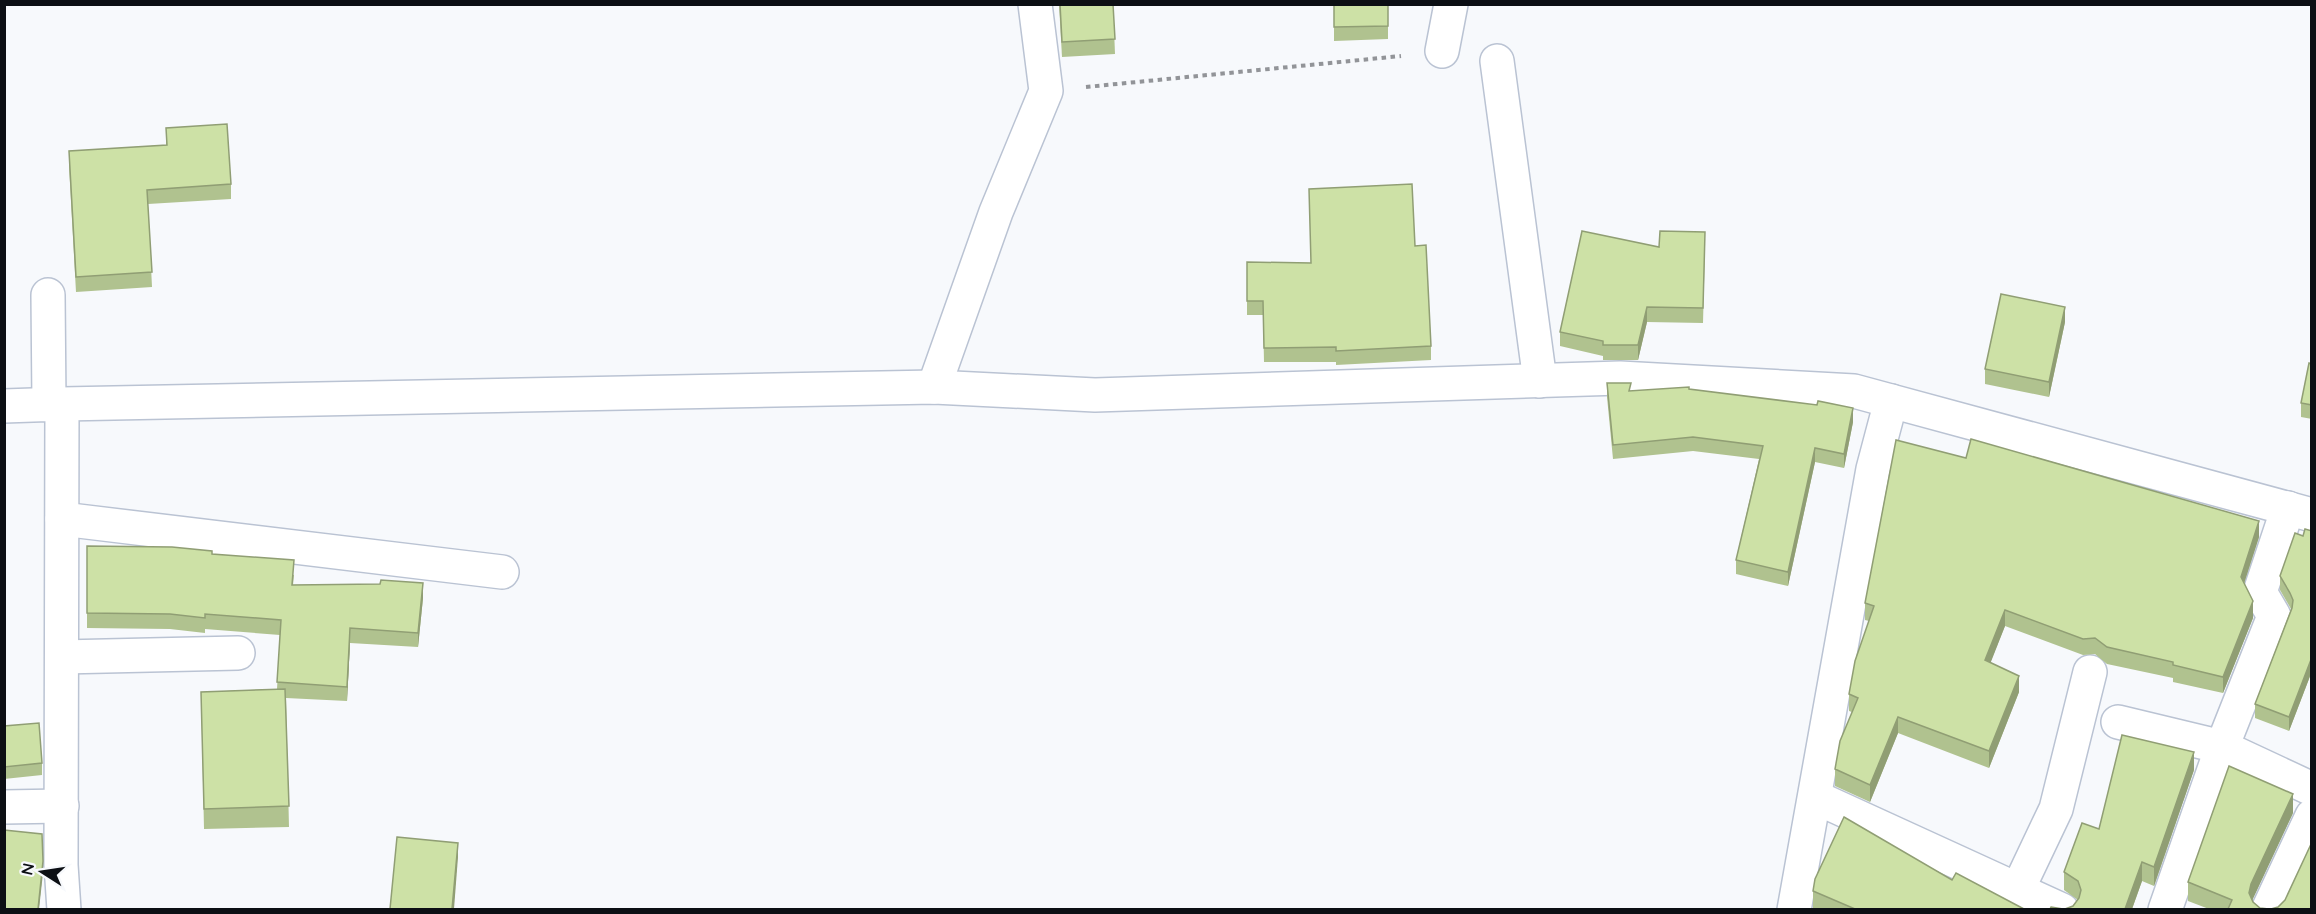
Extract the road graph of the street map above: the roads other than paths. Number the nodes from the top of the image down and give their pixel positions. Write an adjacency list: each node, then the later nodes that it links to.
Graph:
1 (1035, 4): 7 (street)
2 (1451, 4): 3 (street)
3 (1442, 51)
4 (1497, 61): 6 (street)
5 (48, 295): 9 (street)
6 (1540, 381): 7 (street); 8 (street)
7 (934, 387): 9 (street)
8 (1890, 401): 11 (street); 20 (street)
9 (56, 404): 10 (street); 12 (street)
10 (4, 406)
11 (2300, 512): 18 (street)
12 (62, 519): 13 (street); 15 (street)
13 (501, 572)
14 (238, 652): 15 (street)
15 (62, 657): 21 (street)
16 (2090, 672): 24 (street)
17 (2118, 722): 18 (street)
18 (2222, 747): 19 (street); 28 (street)
19 (2312, 789)
20 (1815, 797): 24 (street); 27 (street)
21 (62, 806): 22 (street); 26 (street)
22 (4, 807)
23 (2312, 816): 29 (street)
24 (2018, 889): 25 (street)
25 (2053, 908)
26 (64, 909)
27 (1794, 909)
28 (2165, 909)
29 (2268, 909)

